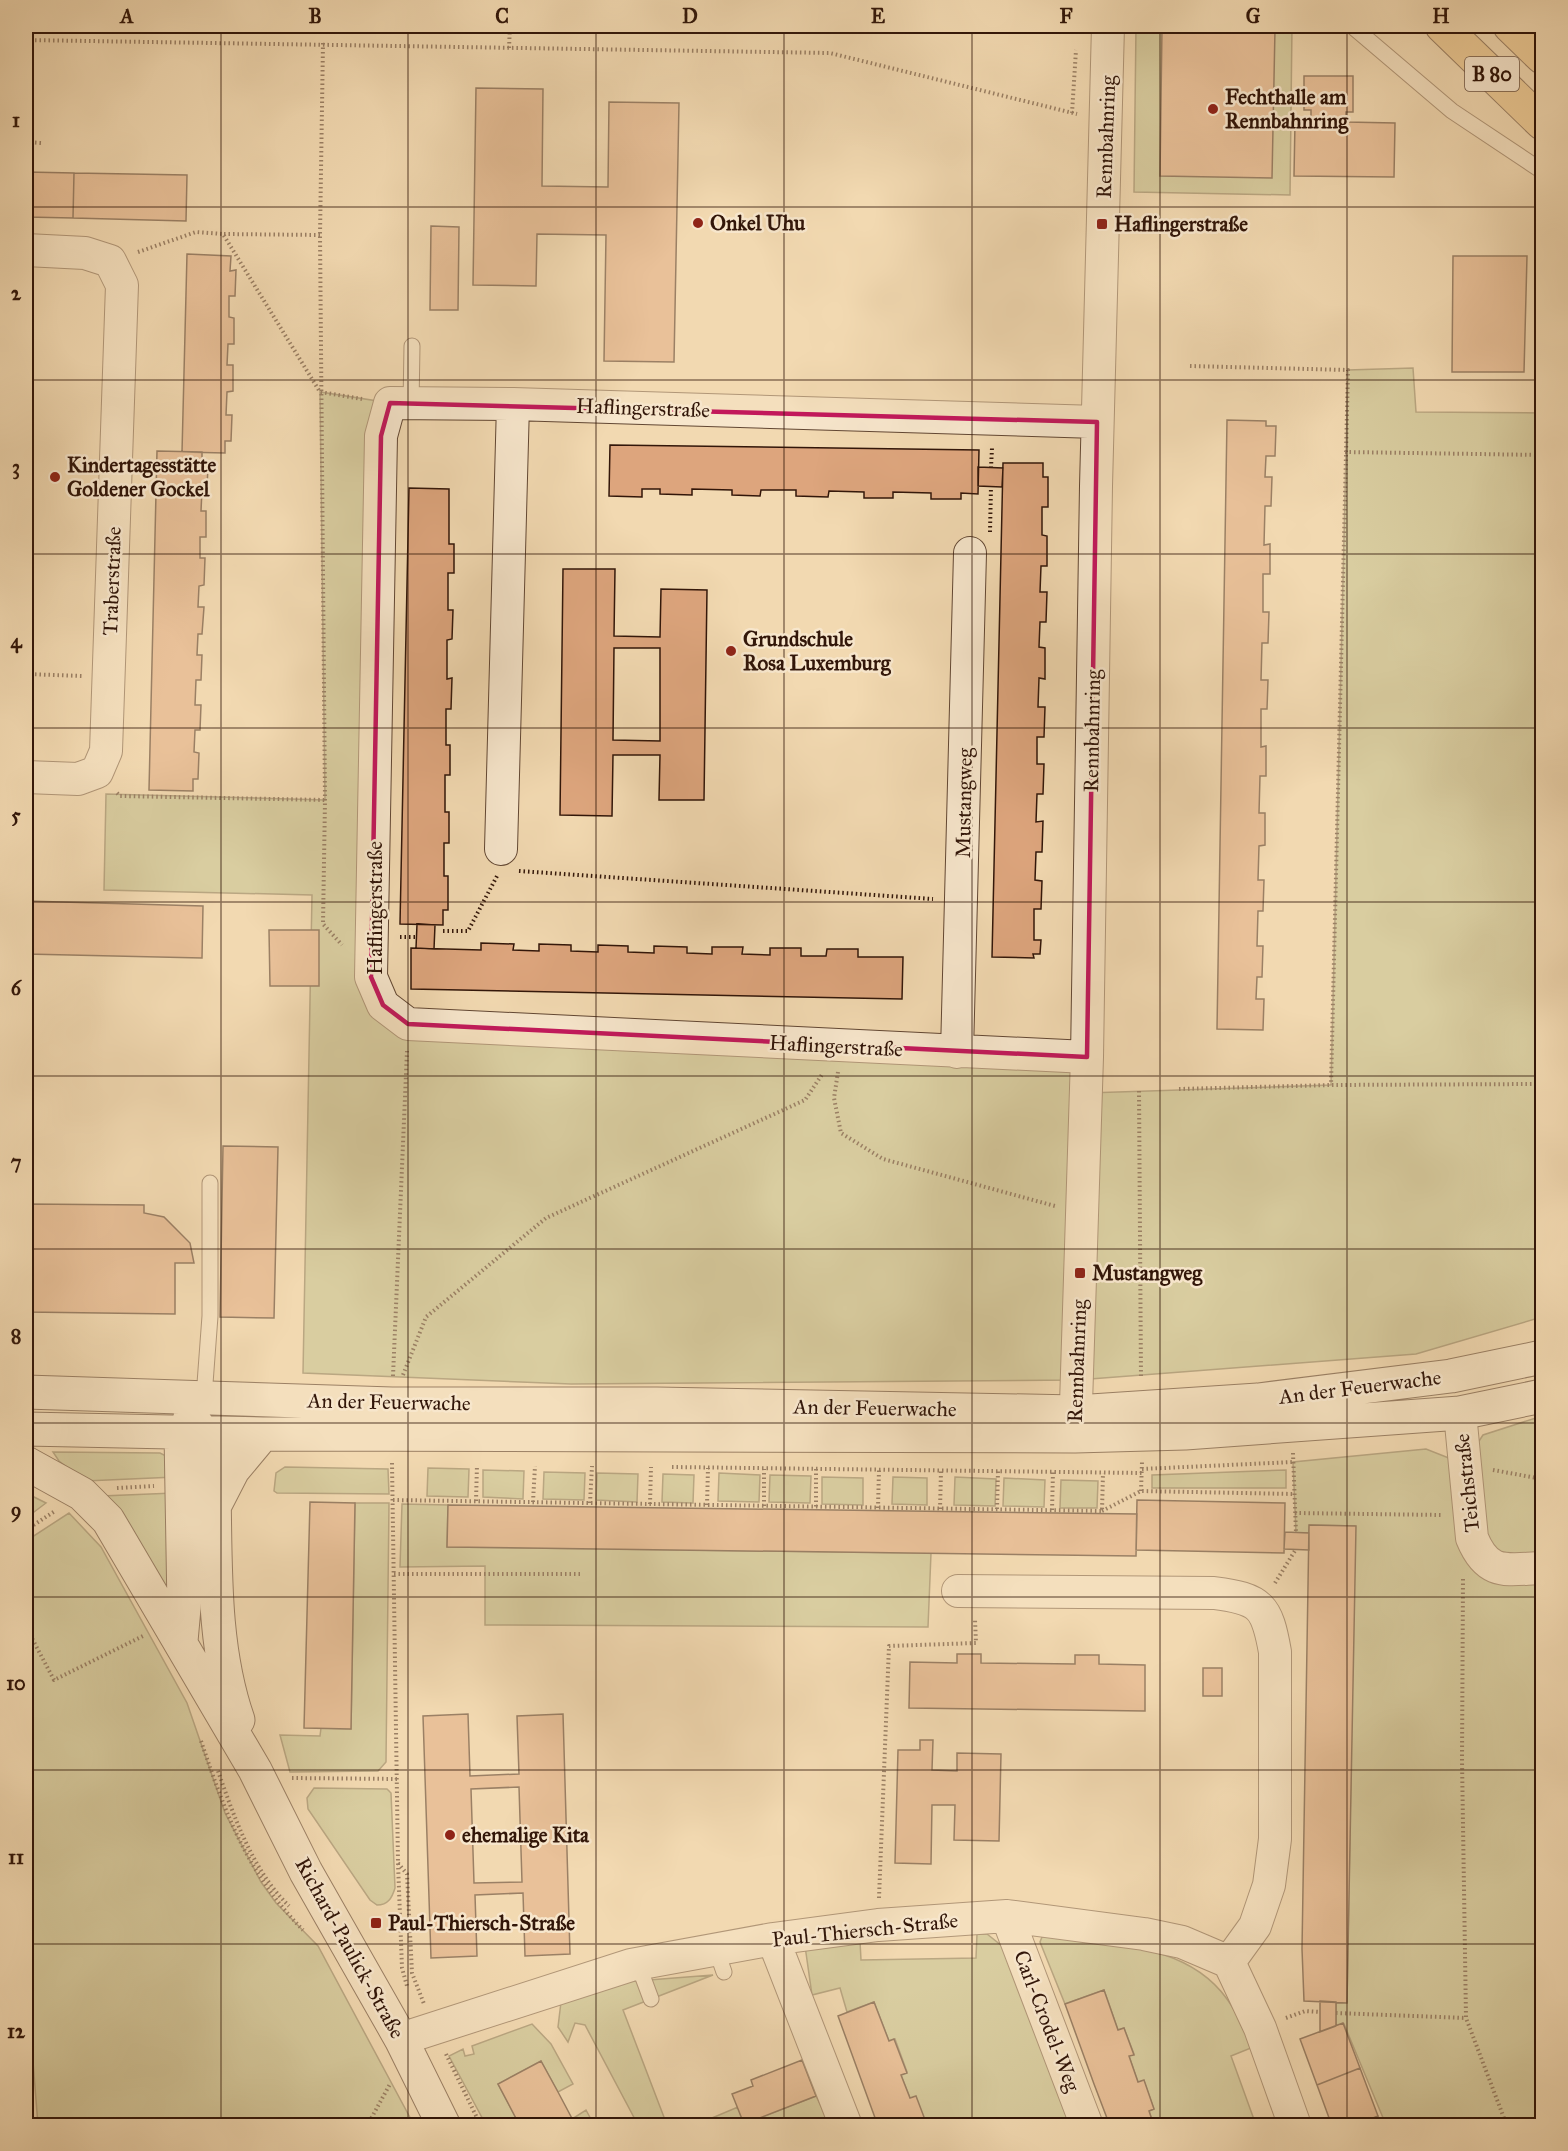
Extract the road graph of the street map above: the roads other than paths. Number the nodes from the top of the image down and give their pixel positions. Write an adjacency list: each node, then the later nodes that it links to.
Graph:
1 (1108, 26): 12 (street, Rennbahnring)
2 (1352, 26): 7 (lane)
3 (1442, 26): 6 (highway, B 80)
4 (1510, 26): 5 (highway, B 80)
5 (1542, 57)
6 (1542, 123)
7 (1542, 171)
8 (26, 250): 14 (street, Traberstraße)
9 (412, 346): 10 (lane)
10 (400, 404): 11 (street, Haflingerstraße); 16 (street, Haflingerstraße)
11 (513, 404): 12 (street, Haflingerstraße); 15 (street)
12 (1097, 422): 17 (street, Rennbahnring)
13 (970, 553): 16 (street, Mustangweg)
14 (26, 777)
15 (504, 863)
16 (957, 1052): 17 (street, Haflingerstraße)
17 (1088, 1057): 26 (street, Rennbahnring)
18 (210, 1183): 24 (lane)
19 (1542, 1357): 20 (street, An der Feuerwache)
20 (1451, 1376): 23 (lane); 25 (street, An der Feuerwache)
21 (26, 1392): 24 (street, An der Feuerwache)
22 (1542, 1396): 23 (street, An der Feuerwache)
23 (1460, 1413): 25 (street, An der Feuerwache); 32 (street, Teichstraße)
24 (195, 1420): 27 (street, An der Feuerwache); 28 (street, An der Feuerwache); 29 (street, An der Feuerwache); 31 (street, Richard-Paulick-Straße); 34 (street)
25 (1141, 1421): 26 (street, An der Feuerwache)
26 (1075, 1424): 28 (street, An der Feuerwache)
27 (26, 1430)
28 (392, 1433): 29 (street, An der Feuerwache)
29 (263, 1434): 31 (street)
30 (26, 1463): 34 (street, Richard-Paulick-Straße)
31 (216, 1503): 35 (street, Richard-Paulick-Straße)
32 (1542, 1568)
33 (966, 1591): 38 (street)
34 (181, 1641): 35 (street, Richard-Paulick-Straße)
35 (270, 1774): 41 (street, Richard-Paulick-Straße)
36 (1007, 1916): 37 (street, Paul-Thiersch-Straße); 38 (street, Paul-Thiersch-Straße); 44 (street, Carl-Crodel-Weg)
37 (773, 1939): 39 (street, Paul-Thiersch-Straße); 43 (street)
38 (1229, 1962): 45 (street)
39 (638, 1964): 40 (lane); 41 (street, Paul-Thiersch-Straße)
40 (651, 1999)
41 (401, 2039): 42 (street, Richard-Paulick-Straße)
42 (444, 2126)
43 (846, 2126)
44 (1087, 2126)
45 (1295, 2126)

